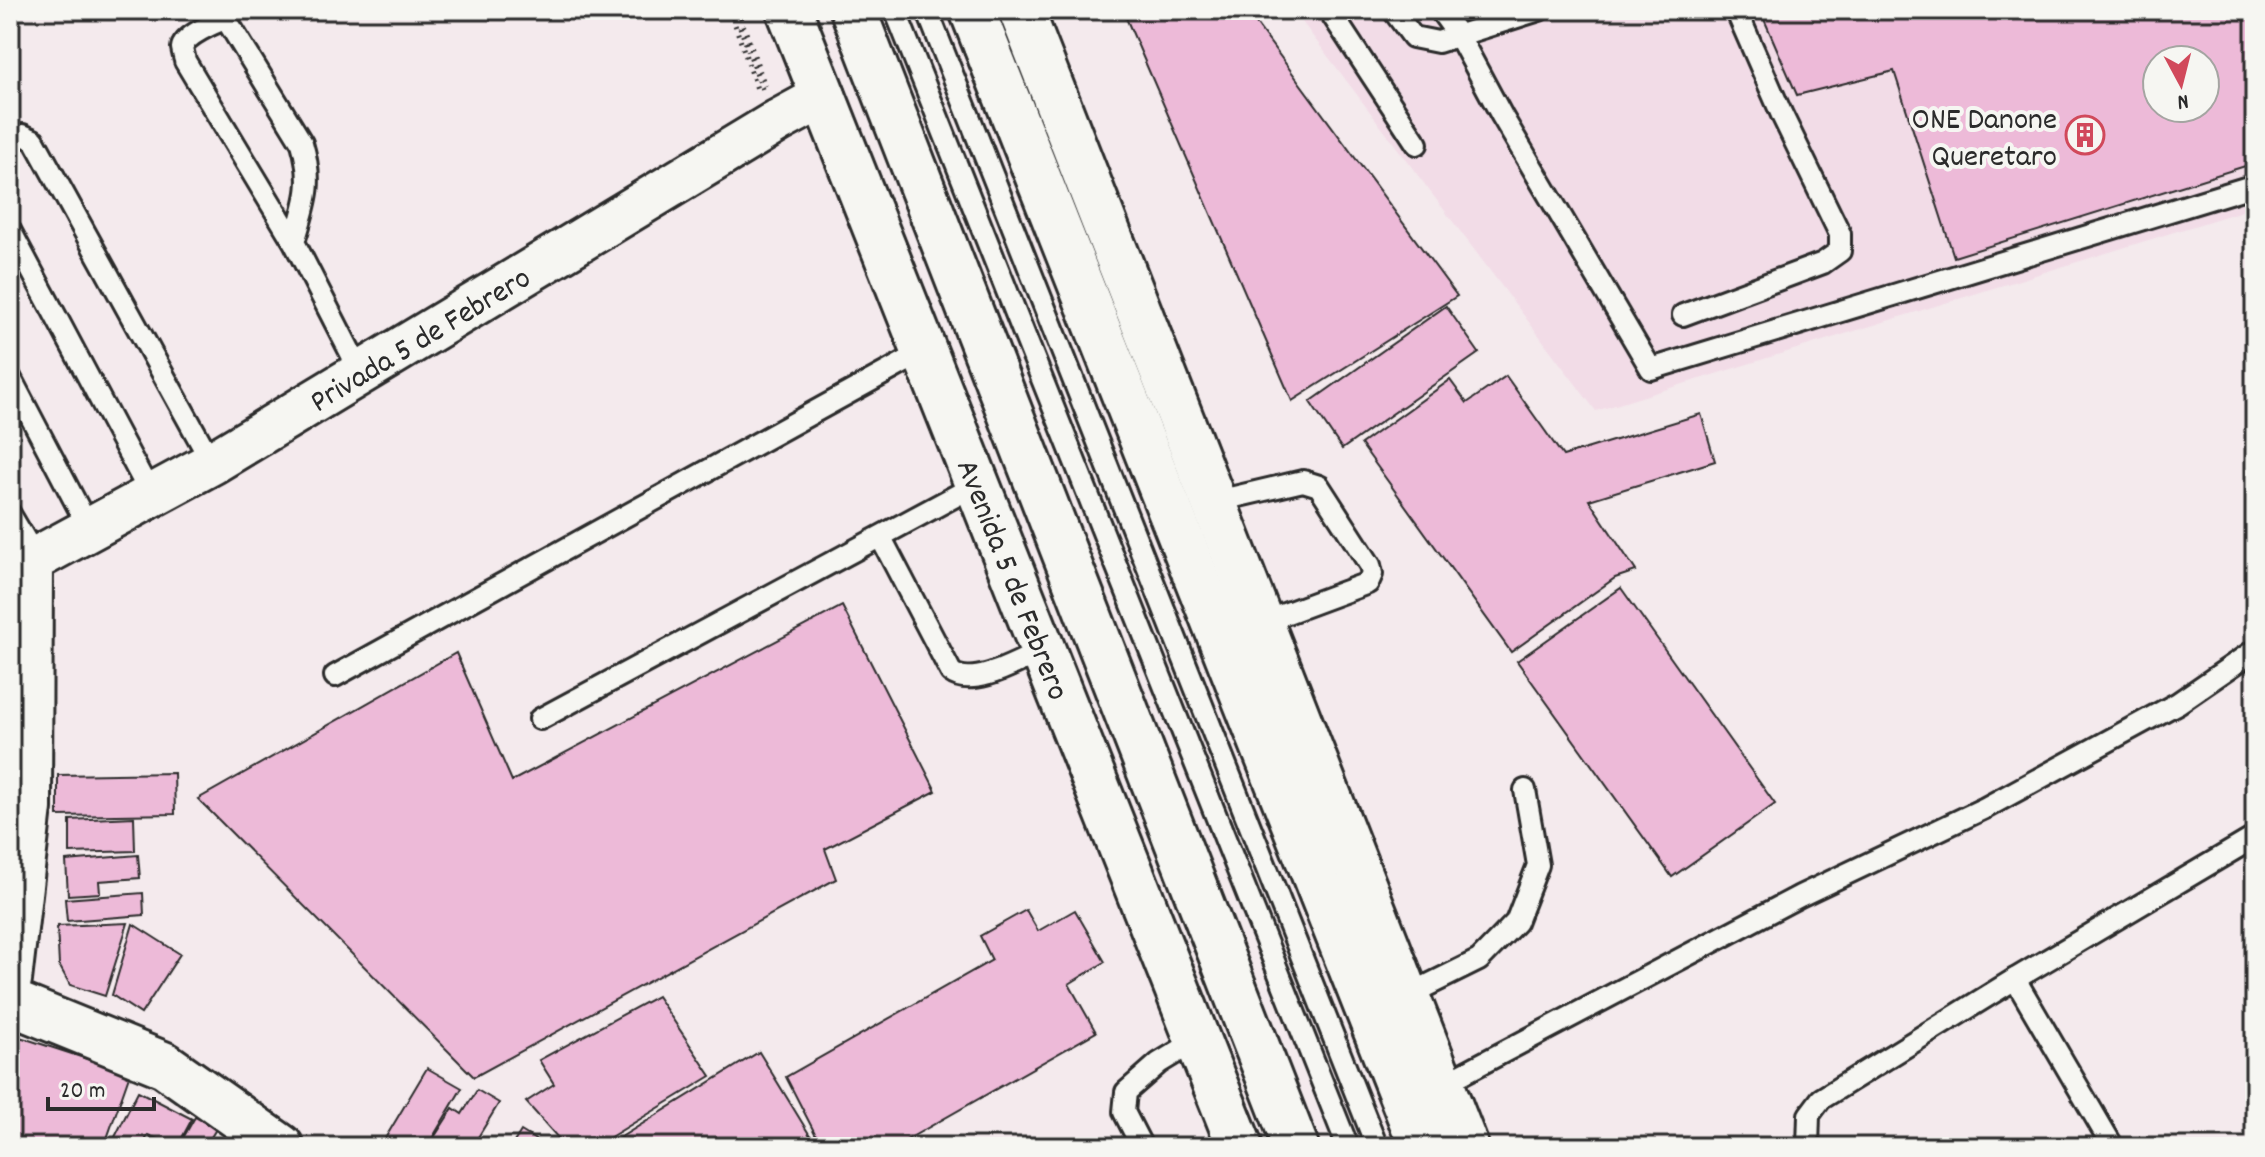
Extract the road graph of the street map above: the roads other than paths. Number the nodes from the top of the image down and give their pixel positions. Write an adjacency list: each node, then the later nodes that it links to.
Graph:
1 (789, 10): 13 (main road, Avenida 5 de Febrero)
2 (853, 10): 39 (main road, Avenida 5 de Febrero)
3 (895, 10): 52 (lane)
4 (927, 10): 53 (lane)
5 (972, 10): 43 (main road)
6 (1021, 10): 26 (main road)
7 (1329, 10): 15 (lane)
8 (1393, 10): 12 (lane)
9 (1440, 10): 12 (lane)
10 (1539, 10): 12 (lane)
11 (1736, 10): 19 (lane)
12 (1459, 36): 16 (lane)
13 (824, 96): 20 (main road, Avenida 5 de Febrero); 21 (street, Privada 5 de Febrero)
14 (10, 138): 23 (lane)
15 (1417, 144)
16 (2255, 185)
17 (10, 230): 25 (lane)
18 (294, 242): 18 (lane); 21 (lane)
19 (1683, 315)
20 (923, 352): 24 (main road, Avenida 5 de Febrero); 34 (lane)
21 (360, 371): 23 (street, Privada 5 de Febrero)
22 (10, 377): 28 (lane)
23 (212, 463): 25 (street, Privada 5 de Febrero)
24 (976, 485): 29 (lane); 33 (main road, Avenida 5 de Febrero)
25 (152, 497): 28 (street, Privada 5 de Febrero)
26 (1213, 502): 31 (main road); 31 (lane)
27 (10, 514): 30 (lane)
28 (89, 528): 30 (street, Privada 5 de Febrero)
29 (881, 538): 33 (lane); 36 (lane)
30 (26, 562): 41 (street)
31 (1260, 623): 35 (main road)
32 (2255, 650): 46 (lane)
33 (1042, 651): 45 (main road, Avenida 5 de Febrero)
34 (335, 676)
35 (1295, 712): 42 (main road); 43 (main road)
36 (540, 719)
37 (1525, 790): 42 (lane)
38 (2255, 837): 40 (lane)
39 (1226, 969): 50 (main road); 51 (main road, Avenida 5 de Febrero)
40 (2015, 979): 56 (lane); 57 (lane)
41 (10, 980)
42 (1406, 996): 46 (main road)
43 (1362, 997): 54 (main road)
44 (10, 1002): 47 (main road)
45 (1197, 1040): 48 (lane); 49 (main road, Avenida 5 de Febrero)
46 (1441, 1085): 55 (main road)
47 (281, 1147)
48 (1142, 1147)
49 (1240, 1147)
50 (1262, 1147)
51 (1296, 1147)
52 (1348, 1147)
53 (1377, 1147)
54 (1422, 1147)
55 (1466, 1147)
56 (1808, 1147)
57 (2113, 1147)

